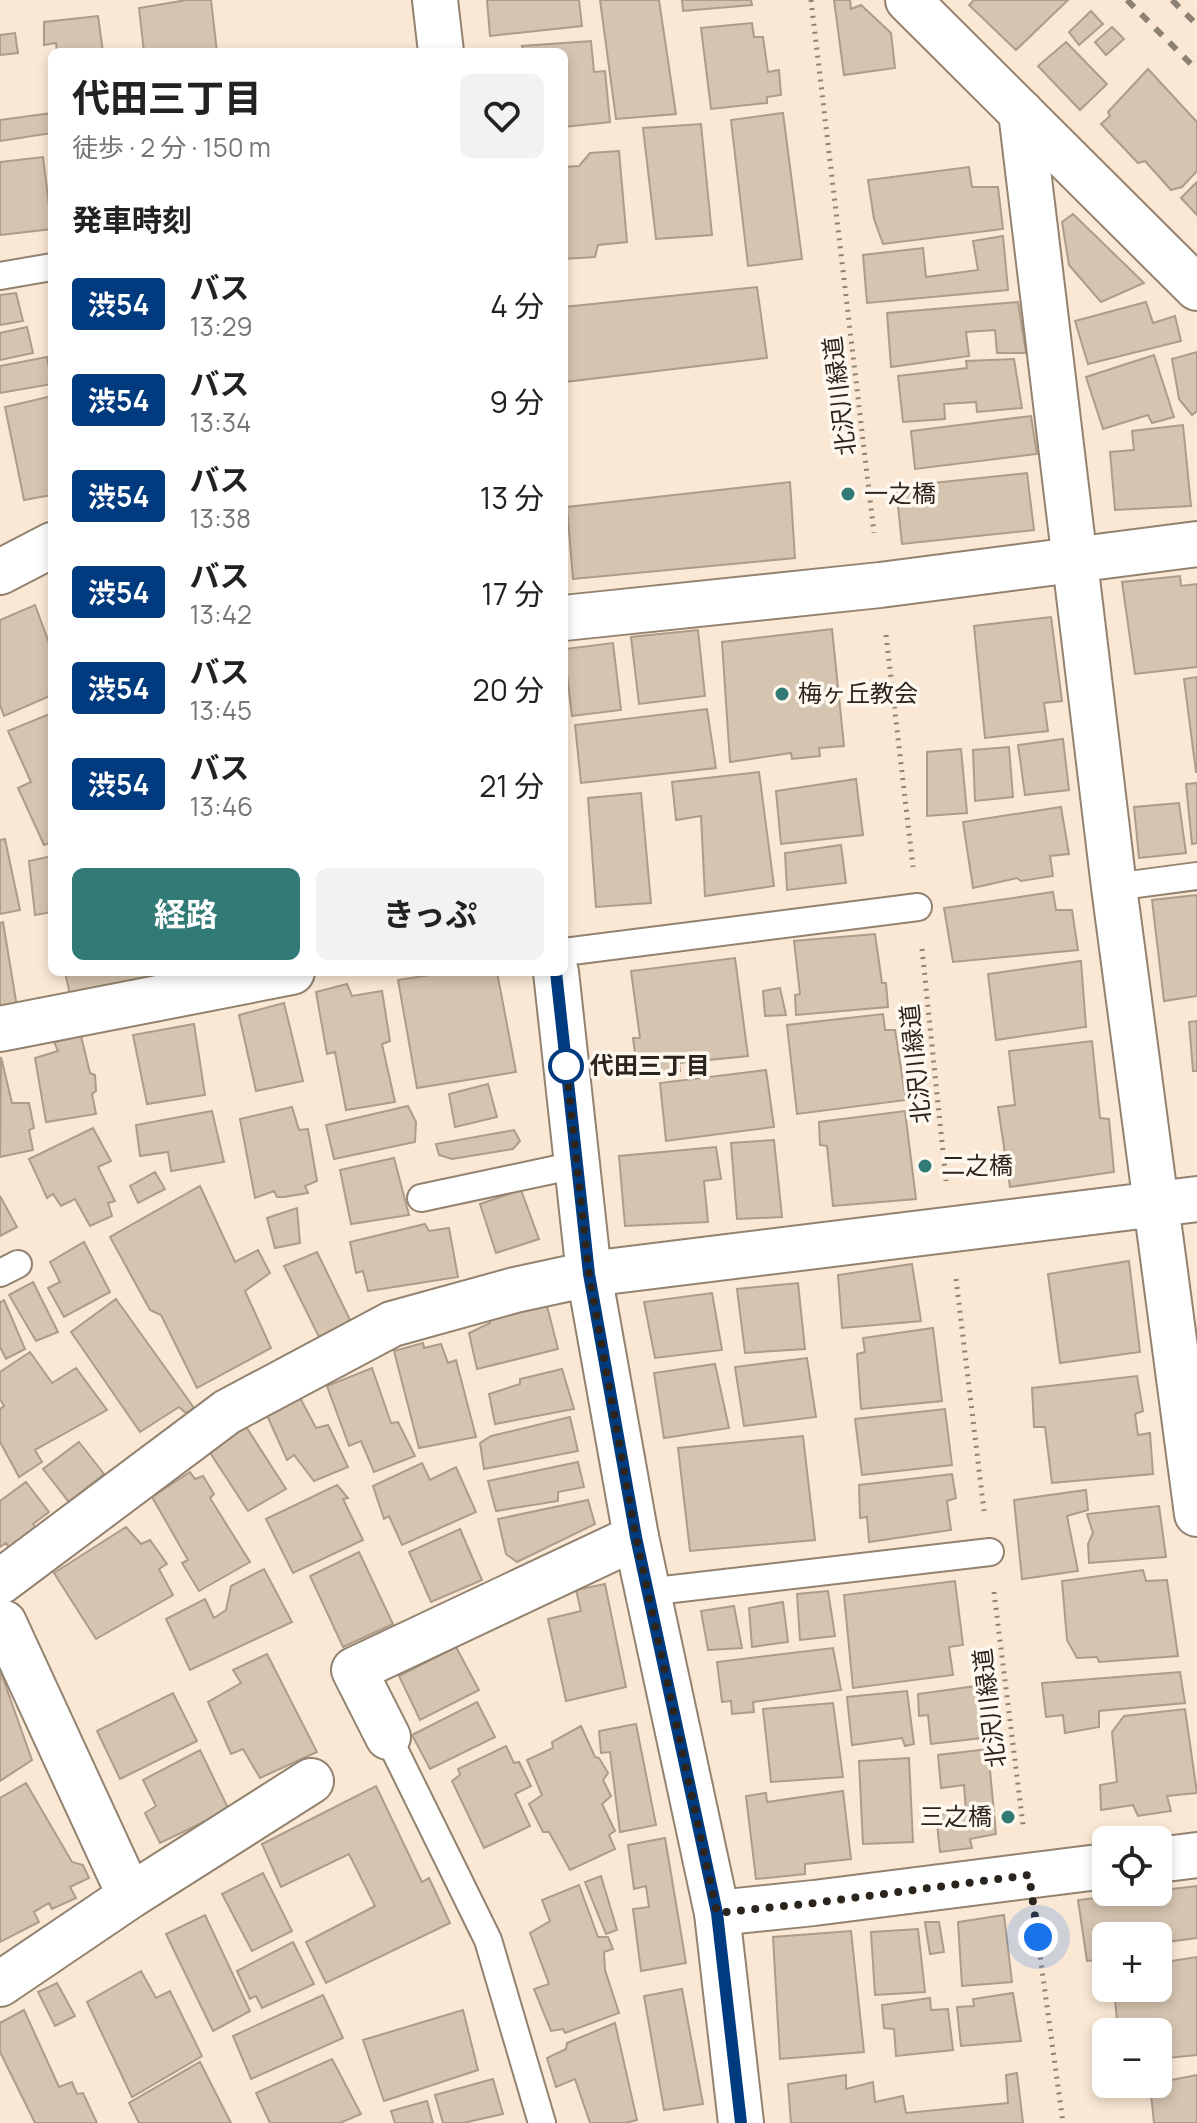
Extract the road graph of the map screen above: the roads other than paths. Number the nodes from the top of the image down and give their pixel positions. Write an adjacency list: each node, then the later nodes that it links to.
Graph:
1 (435, 0): 3 (street)
2 (908, 0): 4 (street)
3 (441, 48)
4 (1021, 112): 7 (street); 10 (street)
5 (48, 268): 6 (lane)
6 (0, 276)
7 (1197, 288)
8 (1197, 544): 10 (street)
9 (48, 555): 11 (street)
10 (1074, 560): 12 (street); 14 (street)
11 (0, 572)
12 (568, 618)
13 (1197, 876): 14 (lane)
14 (1114, 887): 23 (street)
15 (918, 907): 16 (lane)
16 (568, 951)
17 (251, 976): 19 (street)
18 (556, 976): 21 (street)
19 (221, 979): 20 (street)
20 (0, 1029)
21 (576, 1165): 22 (lane); 24 (street)
22 (421, 1198)
23 (1177, 1202): 24 (street); 25 (street)
24 (589, 1274): 26 (street); 29 (street)
25 (1197, 1514)
26 (636, 1537): 28 (street); 30 (street)
27 (990, 1552): 28 (lane)
28 (647, 1592): 36 (street)
29 (1, 1612): 35 (street)
30 (388, 1737): 38 (lane)
31 (311, 1781): 35 (street)
32 (1197, 1855): 33 (street)
33 (1172, 1858)
34 (1092, 1868): 36 (street)
35 (130, 1896): 37 (street)
36 (717, 1913): 39 (street)
37 (0, 1984)
38 (542, 2123)
39 (741, 2123)

